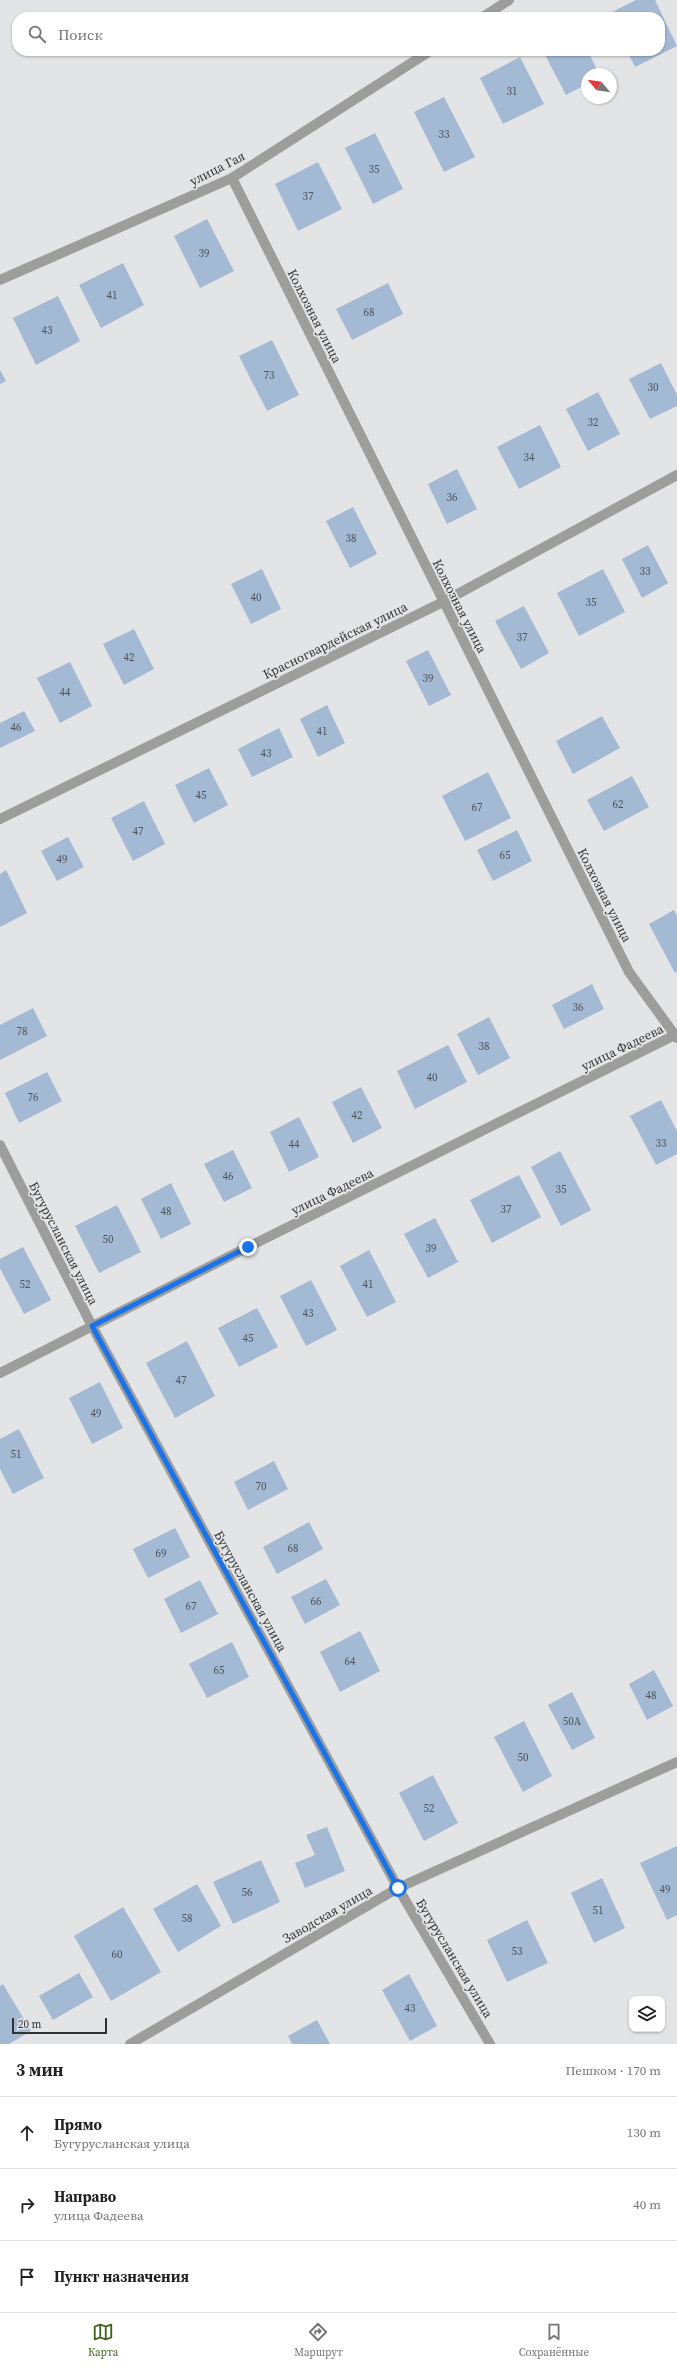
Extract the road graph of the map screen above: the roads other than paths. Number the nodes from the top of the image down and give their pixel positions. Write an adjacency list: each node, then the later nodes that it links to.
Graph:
1 (509, 0): 2 (street)
2 (491, 12)
3 (422, 56): 4 (street, улица Гая)
4 (232, 178): 5 (street, улица Гая); 7 (street, Колхозная улица)
5 (0, 280)
6 (677, 475): 7 (street, Красногвардейская улица)
7 (443, 602): 8 (street, Красногвардейская улица); 9 (street, Колхозная улица)
8 (0, 819)
9 (677, 1036): 11 (street, улица Фадеева)
10 (0, 1145): 11 (street, Бугурусланская улица)
11 (92, 1326): 12 (street, улица Фадеева); 14 (street, Бугурусланская улица)
12 (0, 1373)
13 (677, 1762): 14 (street, Заводская улица)
14 (398, 1888): 15 (street, Заводская улица); 16 (street, Бугурусланская улица)
15 (130, 2044)
16 (490, 2044)

